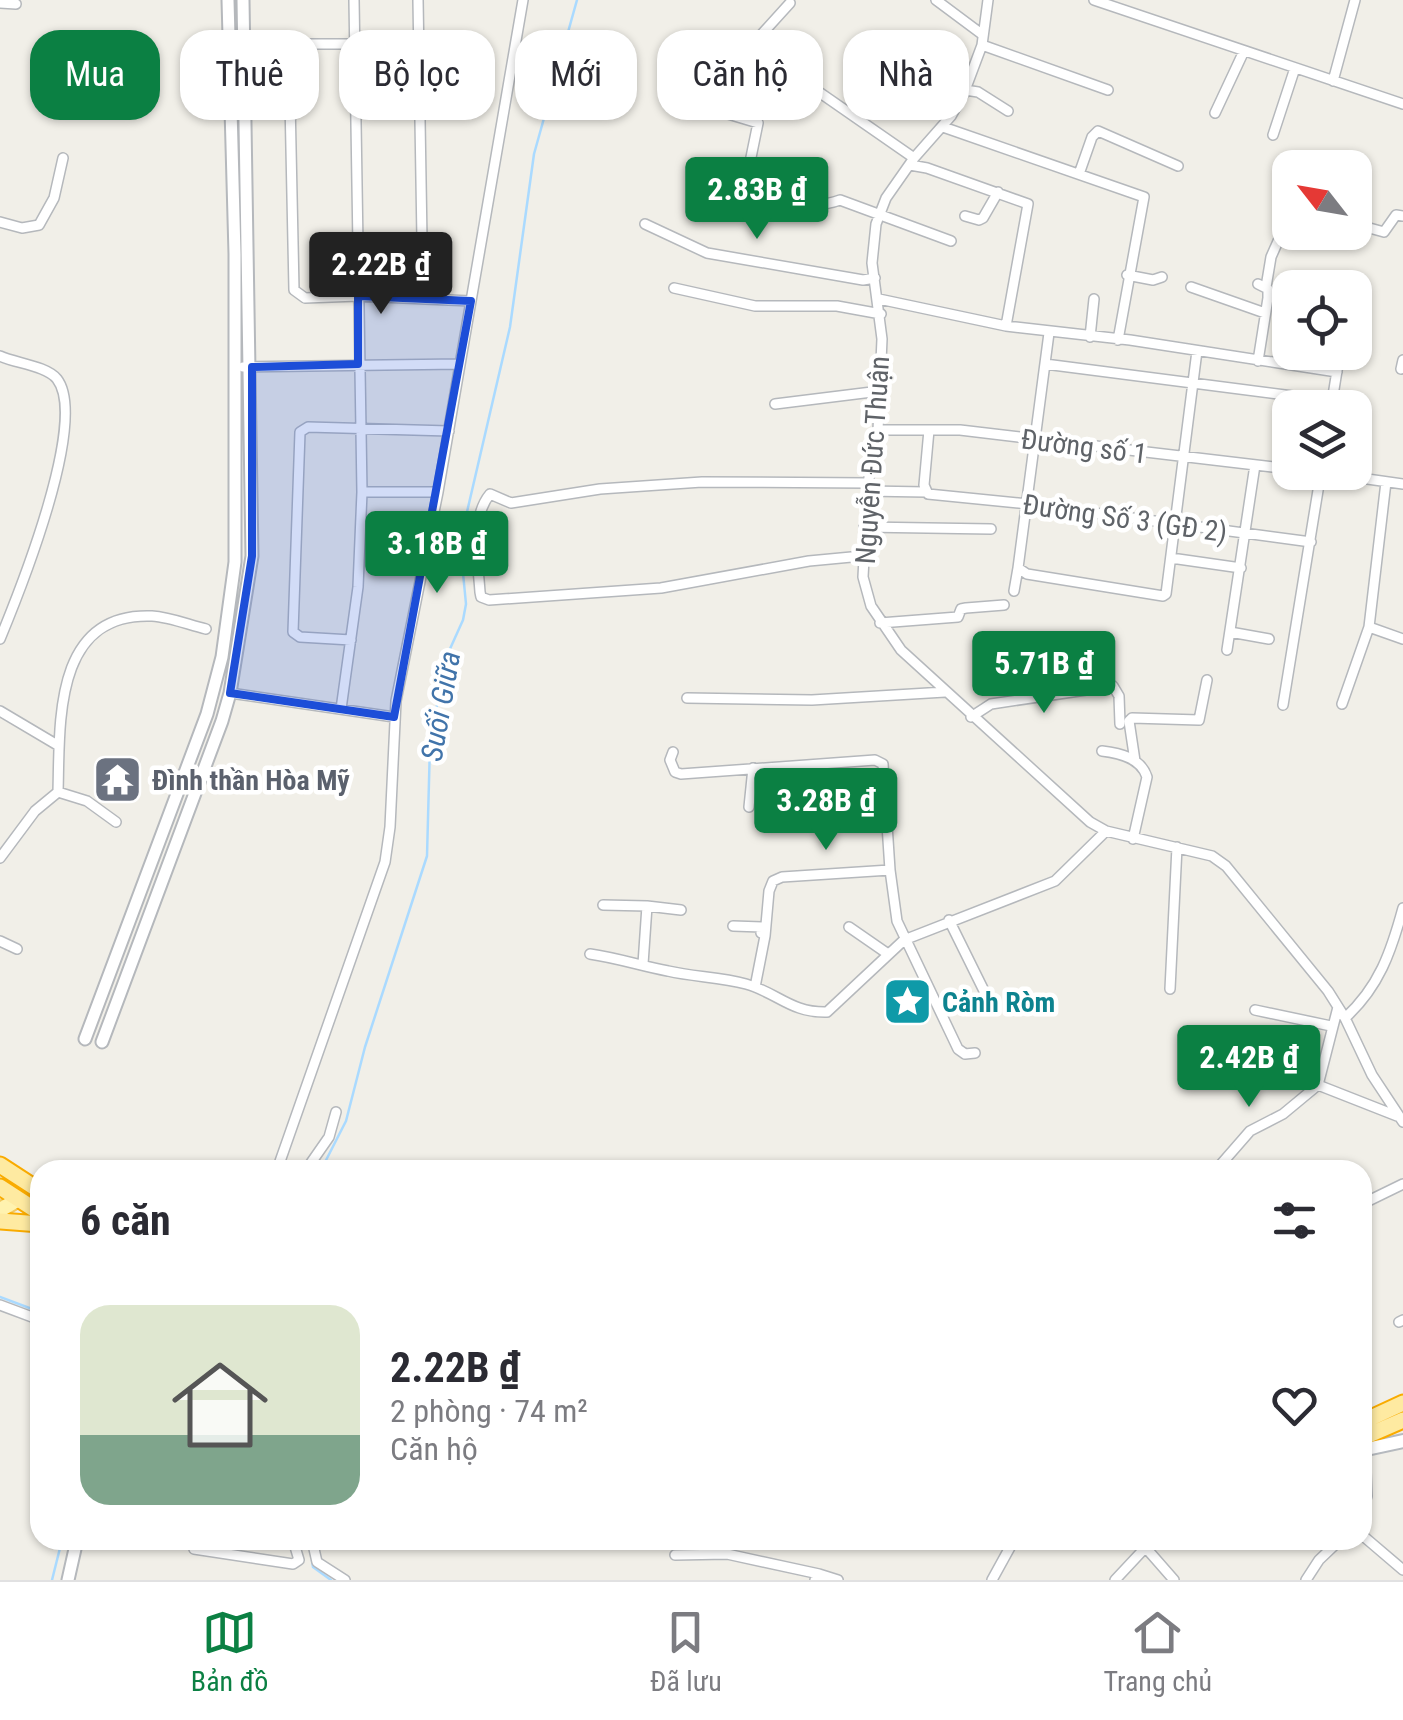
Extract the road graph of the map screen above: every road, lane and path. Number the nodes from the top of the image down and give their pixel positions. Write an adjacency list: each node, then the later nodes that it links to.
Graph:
1 (228, 0): 67 (street)
2 (243, 0): 68 (street)
3 (354, 0): 13 (street)
4 (418, 0): 43 (street)
5 (523, 0): 54 (street)
6 (936, 0): 14 (street)
7 (988, 0): 14 (street, Nguyễn Đức Thuận)
8 (1094, 0): 16 (street)
9 (1355, 0): 19 (street)
10 (0, 3): 12 (street)
11 (790, 3): 31 (street)
12 (16, 4)
13 (354, 30)
14 (982, 40): 18 (street, Nguyễn Đức Thuận); 20 (street)
15 (339, 44): 51 (street)
16 (1244, 51): 17 (street); 24 (street)
17 (1294, 68): 19 (street); 29 (street)
18 (969, 76)
19 (1333, 81): 22 (street)
20 (1108, 90)
21 (969, 91): 23 (street)
22 (1403, 104)
23 (1008, 110)
24 (1216, 113)
25 (355, 120): 51 (street)
26 (748, 120): 36 (street)
27 (947, 120): 28 (street, Nguyễn Đức Thuận)
28 (943, 127): 31 (street, Nguyễn Đức Thuận); 34 (street)
29 (1273, 135)
30 (62, 158): 40 (street)
31 (912, 162): 35 (street); 37 (street, Nguyễn Đức Thuận)
32 (798, 165): 36 (street)
33 (1178, 166): 34 (street)
34 (1079, 174): 46 (street)
35 (998, 192): 38 (street); 57 (street)
36 (809, 203): 37 (street)
37 (878, 216): 44 (street); 48 (street, Nguyễn Đức Thuận)
38 (965, 216)
39 (1403, 216): 42 (street)
40 (0, 222)
41 (644, 224): 48 (street)
42 (1372, 229)
43 (422, 240)
44 (951, 241)
45 (1273, 250): 55 (street)
46 (1127, 275): 47 (street); 60 (street)
47 (1162, 277)
48 (875, 278): 53 (street, Nguyễn Đức Thuận)
49 (1191, 287): 55 (street)
50 (674, 288): 56 (street)
51 (358, 296): 54 (street); 64 (street)
52 (1094, 299): 59 (street)
53 (879, 300): 56 (street, Nguyễn Đức Thuận); 57 (street)
54 (471, 302): 65 (street)
55 (1266, 313): 63 (street)
56 (881, 314): 71 (street, Nguyễn Đức Thuận)
57 (1006, 326): 58 (street)
58 (1049, 333): 59 (street); 66 (street)
59 (1090, 337): 60 (street)
60 (1118, 340): 61 (street)
61 (1197, 350): 63 (street); 70 (street)
62 (0, 356): 107 (street)
63 (1258, 360): 69 (street)
64 (358, 364): 65 (street); 68 (street); 75 (street)
65 (460, 364): 78 (street)
66 (1046, 364): 70 (street); 79 (street)
67 (236, 367): 68 (street); 160 (street)
68 (252, 367): 116 (street)
69 (1336, 372): 72 (street)
70 (1192, 384): 73 (street); 80 (street)
71 (880, 390): 74 (street); 76 (street, Nguyễn Đức Thuận)
72 (1333, 390)
73 (1272, 396)
74 (776, 404)
75 (361, 430): 78 (street); 88 (street); 110 (street)
76 (878, 430): 77 (street, Đường số 1); 86 (street, Nguyễn Đức Thuận)
77 (929, 430): 79 (street, Đường số 1); 90 (street)
78 (449, 431): 89 (street)
79 (1036, 441): 80 (street, Đường số 1); 91 (street)
80 (1186, 457): 81 (street, Đường số 1); 92 (street)
81 (1255, 465): 82 (street, Đường số 1); 95 (street)
82 (1272, 467)
83 (1372, 480): 84 (street)
84 (1386, 482): 85 (street); 104 (street)
85 (1403, 484)
86 (867, 487): 90 (street, Đường Số 3 (GĐ 2)); 93 (street, Nguyễn Đức Thuận); 97 (street, Đường Số 3 (GĐ 2))
87 (1318, 490): 96 (street)
88 (362, 492): 89 (street); 110 (street)
89 (438, 492): 122 (street)
90 (926, 492): 91 (street, Đường Số 3 (GĐ 2))
91 (1028, 504): 92 (street, Đường Số 3 (GĐ 2)); 100 (street)
92 (1176, 526): 95 (street, Đường Số 3 (GĐ 2)); 98 (street)
93 (864, 527): 94 (street); 97 (street, Nguyễn Đức Thuận)
94 (991, 530)
95 (1246, 534): 96 (street, Đường Số 3 (GĐ 2)); 99 (street)
96 (1312, 542): 119 (street)
97 (862, 556): 103 (street, Nguyễn Đức Thuận)
98 (1172, 558): 99 (street); 100 (street)
99 (1240, 568): 106 (street)
100 (1022, 571): 101 (street)
101 (1014, 591)
102 (1004, 605): 103 (street)
103 (880, 623): 115 (street, Nguyễn Đức Thuận)
104 (1369, 627): 109 (street); 118 (street)
105 (206, 628): 125 (street)
106 (1230, 632): 108 (street); 111 (street)
107 (0, 639)
108 (1269, 639)
109 (1403, 639)
110 (351, 640): 120 (street)
111 (1227, 650)
112 (1103, 660): 114 (street)
113 (1207, 680): 128 (street)
114 (1103, 686): 123 (street); 124 (street)
115 (945, 692): 117 (street); 123 (street, Nguyễn Đức Thuận)
116 (230, 693): 120 (street); 161 (street)
117 (687, 698)
118 (1342, 704)
119 (1283, 705)
120 (341, 709): 122 (street)
121 (0, 711): 125 (street)
122 (394, 716): 166 (street)
123 (972, 716): 135 (street, Nguyễn Đức Thuận)
124 (1120, 724)
125 (59, 746): 130 (street)
126 (672, 752): 129 (street)
127 (1102, 752): 128 (street)
128 (1134, 761): 136 (street)
129 (752, 768): 131 (street); 133 (street)
130 (58, 792): 134 (street); 138 (street)
131 (749, 806)
132 (846, 809): 133 (street)
133 (886, 811): 139 (street)
134 (116, 822)
135 (1106, 832): 136 (street, Nguyễn Đức Thuận); 144 (street)
136 (1132, 839): 137 (street, Nguyễn Đức Thuận)
137 (1177, 847): 154 (street); 155 (street, Nguyễn Đức Thuận)
138 (0, 858)
139 (890, 870): 147 (street); 153 (street)
140 (603, 905): 141 (street)
141 (648, 906): 143 (street); 152 (street)
142 (1403, 908): 158 (street)
143 (681, 910)
144 (949, 920): 147 (street); 156 (street)
145 (733, 926): 153 (street)
146 (849, 928): 151 (street)
147 (904, 940): 151 (street); 162 (street)
148 (0, 941): 149 (street)
149 (17, 949)
150 (590, 954): 152 (street)
151 (888, 954): 153 (street)
152 (642, 964): 153 (street)
153 (754, 986)
154 (1170, 989)
155 (1338, 1007): 158 (street, Nguyễn Đức Thuận); 159 (street)
156 (994, 1009)
157 (1255, 1010): 159 (street)
158 (1345, 1018): 165 (street, Nguyễn Đức Thuận)
159 (1331, 1026): 163 (street)
160 (85, 1039)
161 (102, 1042)
162 (975, 1053)
163 (1318, 1085): 165 (street); 168 (street)
164 (336, 1112): 167 (street)
165 (1401, 1119)
166 (281, 1160)
167 (313, 1160)
168 (1225, 1160)
169 (0, 1165): 171 (highway)
170 (1403, 1184): 174 (street)
171 (30, 1185)
172 (30, 1186): 173 (highway)
173 (6, 1195): 175 (highway); 176 (main road)
174 (1372, 1199)
175 (30, 1208)
176 (0, 1210)
177 (0, 1221): 178 (highway)
178 (30, 1223)
179 (0, 1305): 180 (street)
180 (30, 1316)
181 (1403, 1402): 182 (highway)
182 (1372, 1417)
183 (1403, 1420): 184 (highway)
184 (1372, 1440)
185 (1403, 1441): 186 (main road)
186 (1372, 1445)
187 (1372, 1544): 197 (street)
188 (75, 1550): 199 (street)
189 (201, 1550): 190 (street)
190 (296, 1550)
191 (314, 1550): 200 (street)
192 (1008, 1550): 202 (street)
193 (1138, 1550): 203 (street)
194 (1147, 1550): 204 (street)
195 (1330, 1550): 205 (street)
196 (675, 1555): 198 (street)
197 (1403, 1570)
198 (817, 1577): 201 (street)
199 (68, 1580)
200 (345, 1580)
201 (838, 1580)
202 (992, 1580)
203 (1116, 1580)
204 (1174, 1580)
205 (1306, 1580)

